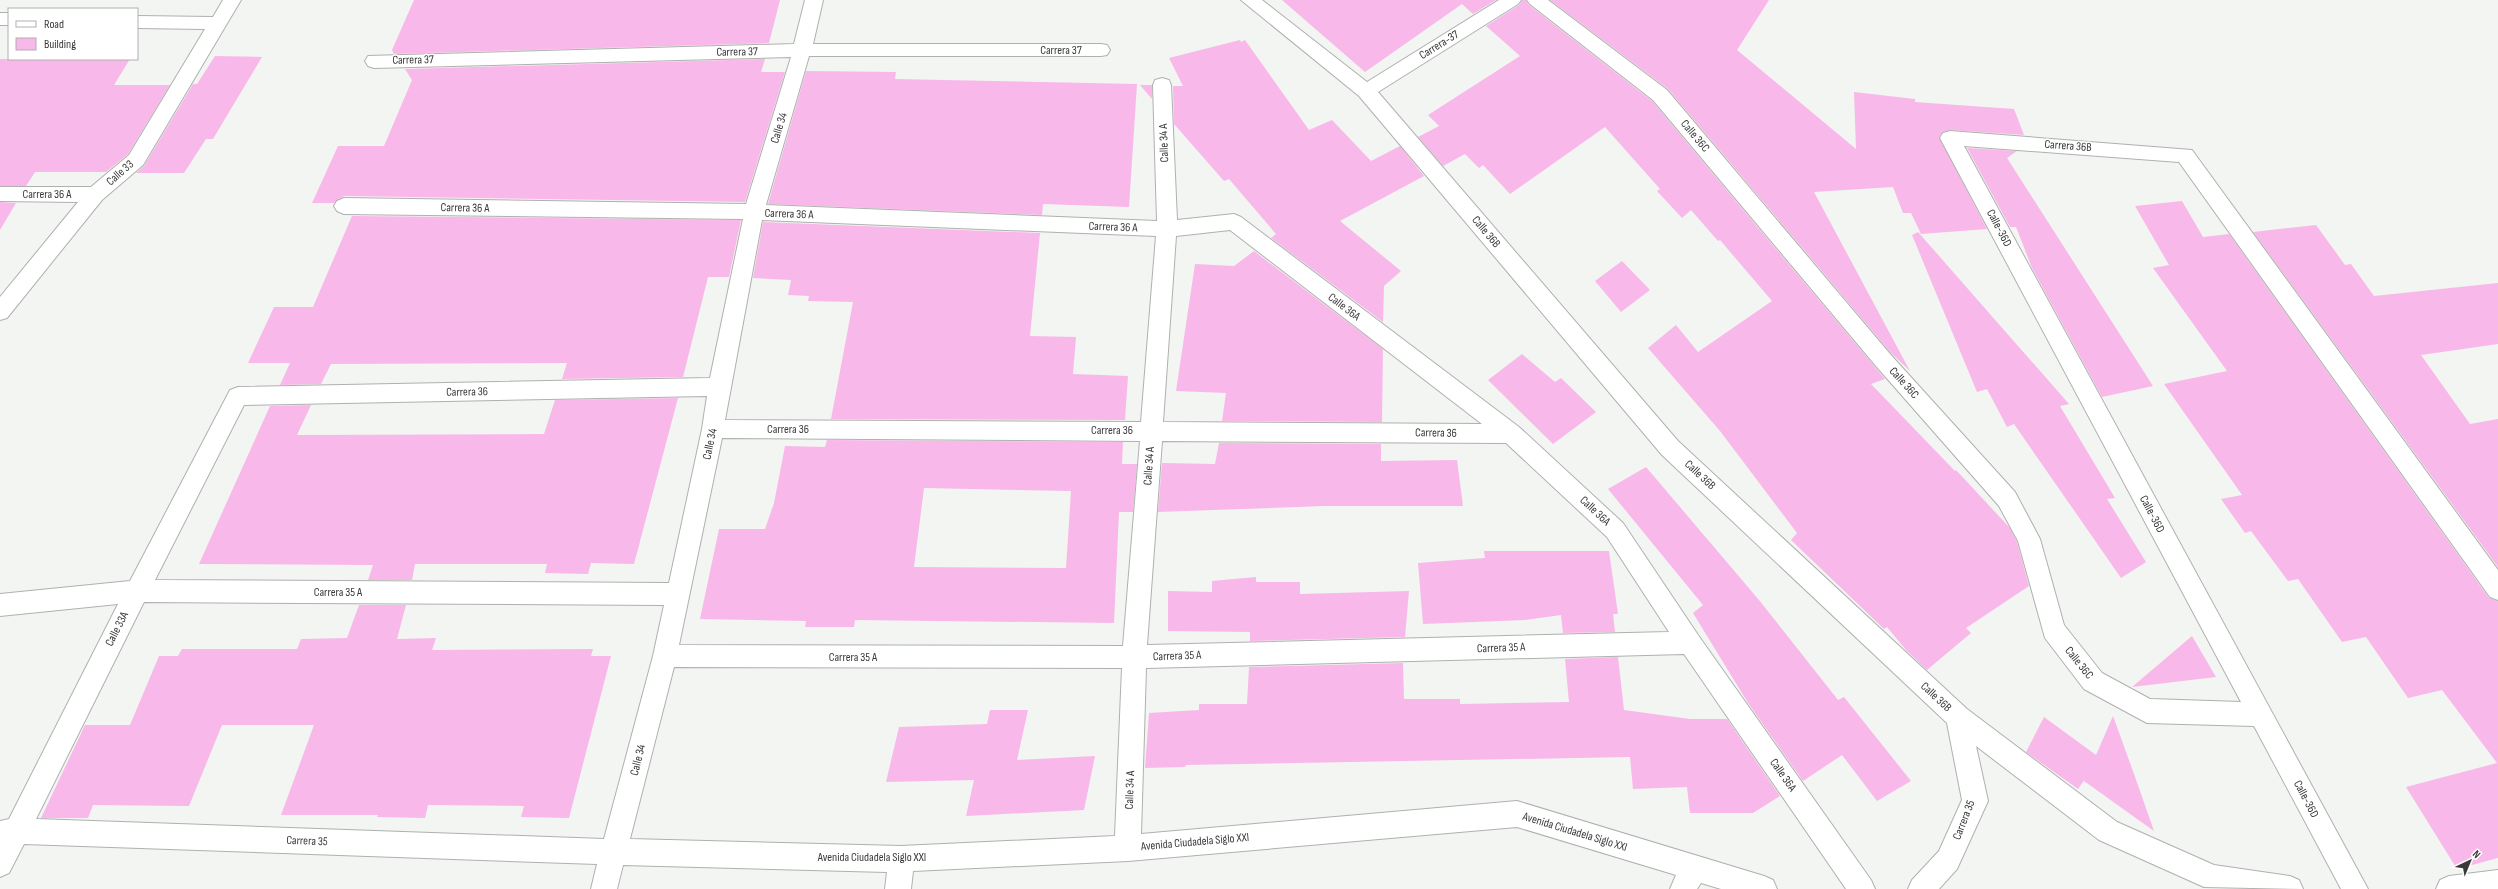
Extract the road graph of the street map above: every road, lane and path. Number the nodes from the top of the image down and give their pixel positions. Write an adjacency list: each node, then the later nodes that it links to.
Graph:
1 (232, 0): 7 (street, Calle 33)
2 (814, 0): 8 (street, Calle 34)
3 (1250, 0): 12 (street, Calle 36B)
4 (1512, 0): 12 (street, Carrera-37)
5 (1536, 0): 33 (street, Calle 36C)
6 (138, 22): 7 (street)
7 (218, 23): 15 (street, Calle 33)
8 (802, 50): 9 (street, Carrera 37); 10 (street, Carrera 37); 17 (street, Calle 34)
9 (1100, 50)
10 (374, 61)
11 (1162, 85): 19 (street, Calle 34 A)
12 (1366, 91): 34 (street, Calle 36B)
13 (1950, 138): 26 (street, Carrera 36B); 33 (street, Calle-36D)
14 (0, 194): 15 (street, Carrera 36 A)
15 (95, 195): 20 (street, Calle 33)
16 (344, 206): 17 (street, Carrera 36 A)
17 (754, 212): 19 (street, Carrera 36 A); 21 (street, Calle 34)
18 (1234, 222): 19 (street, Carrera 36 A); 25 (street, Calle 36A)
19 (1167, 229): 24 (street, Calle 34 A)
20 (0, 312)
21 (719, 387): 22 (street, Carrera 36); 23 (street, Calle 34)
22 (238, 396): 27 (street, Calle 33A)
23 (713, 429): 24 (street, Carrera 36); 28 (street, Calle 34)
24 (1151, 430): 25 (street, Carrera 36); 32 (street, Calle 34 A)
25 (1511, 434): 30 (street, Calle 36A)
26 (2498, 589)
27 (136, 591): 28 (street, Carrera 35 A); 29 (street, Carrera 35 A); 35 (street, Calle 33A)
28 (677, 594): 31 (street, Calle 34)
29 (0, 605)
30 (1690, 643): 32 (street, Carrera 35 A); 45 (street, Calle 36A)
31 (665, 656): 32 (street, Carrera 35 A); 37 (street, Calle 34)
32 (1134, 657): 36 (street, Calle 34 A)
33 (2260, 714): 48 (street, Calle-36D)
34 (1958, 717): 46 (street, Carrera 35); 47 (street, Calle 36B)
35 (8, 832): 37 (street, Carrera 35); 39 (street, Calle 33A)
36 (1128, 848): 38 (street, Avenida Ciudadela Siglo XXI); 40 (street, Avenida Ciudadela Siglo XXI)
37 (615, 852): 38 (street, Avenida Ciudadela Siglo XXI); 42 (street, Calle 34)
38 (902, 858): 43 (street)
39 (0, 864)
40 (1689, 879): 44 (street, Avenida Ciudadela Siglo XXI)
41 (2498, 883): 49 (street)
42 (604, 889)
43 (898, 889)
44 (1764, 889)
45 (1862, 889)
46 (1921, 889)
47 (2290, 889)
48 (2355, 889)
49 (2449, 889)

